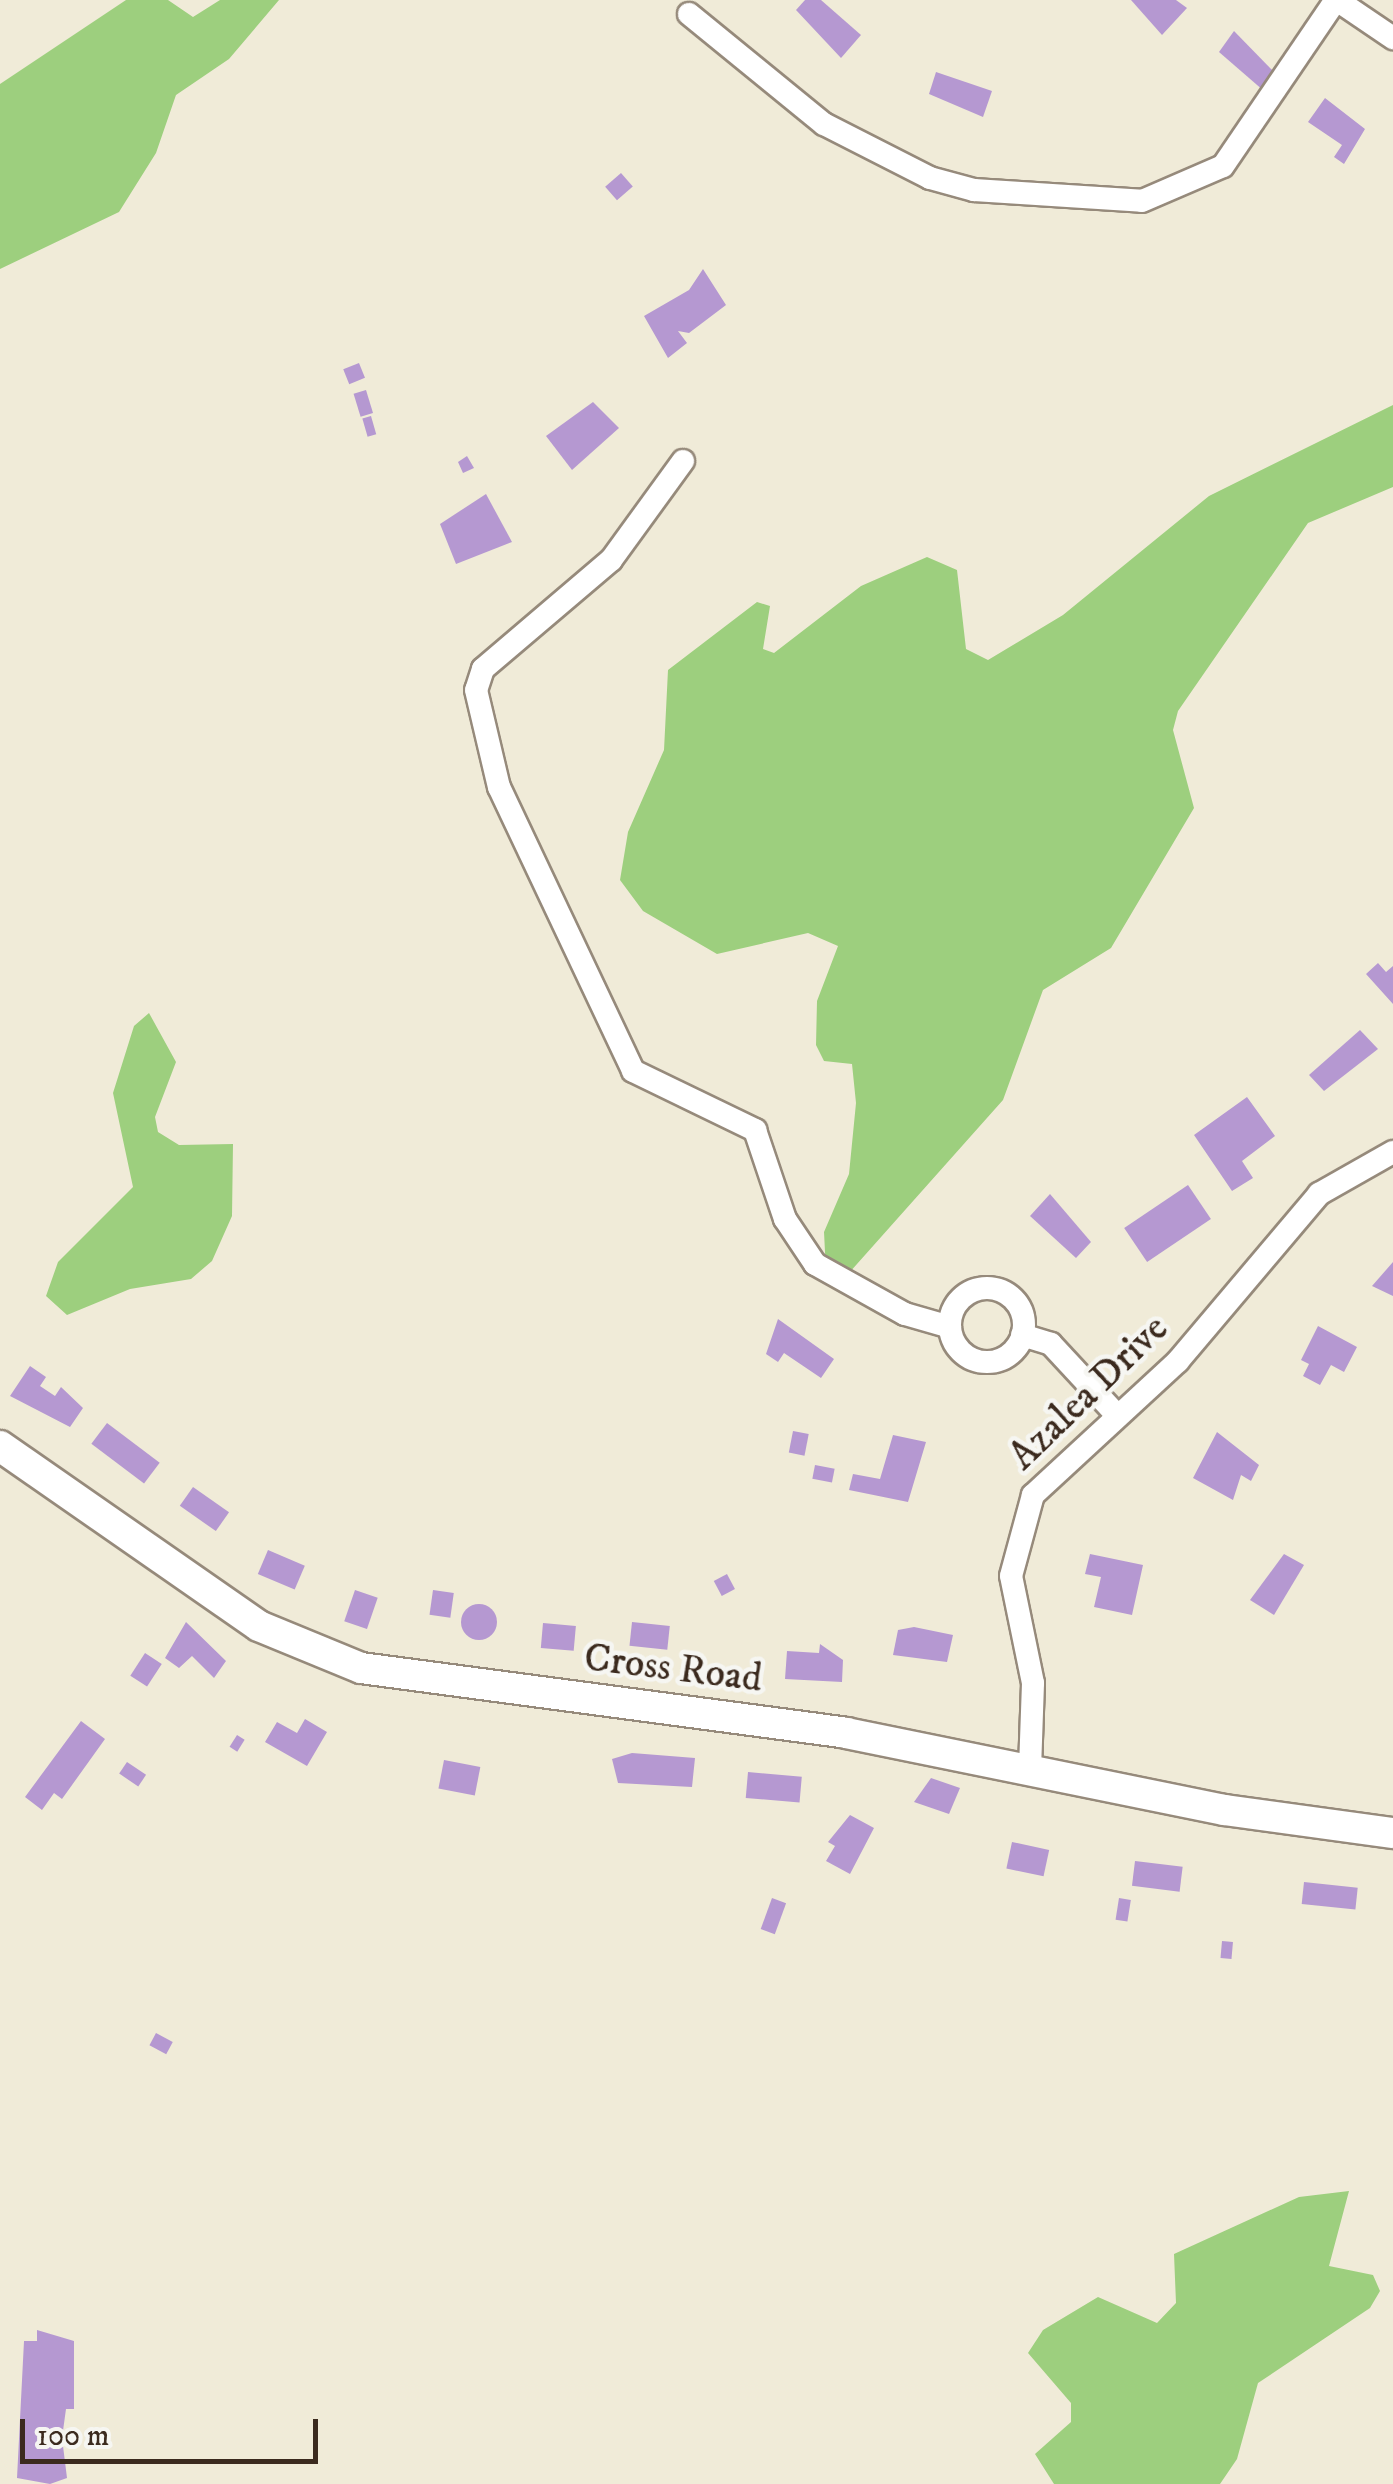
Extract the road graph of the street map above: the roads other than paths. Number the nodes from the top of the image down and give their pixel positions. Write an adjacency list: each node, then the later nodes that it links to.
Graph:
1 (1336, 0): 2 (street); 3 (street)
2 (690, 14)
3 (1393, 38)
4 (683, 462): 6 (street)
5 (1393, 1152): 8 (street, Azalea Drive)
6 (950, 1326): 7 (street); 7 (street)
7 (1022, 1335): 8 (street)
8 (1114, 1412): 10 (street, Azalea Drive)
9 (0, 1446): 10 (street, Cross Road)
10 (1030, 1768): 11 (street, Cross Road)
11 (1393, 1833)

